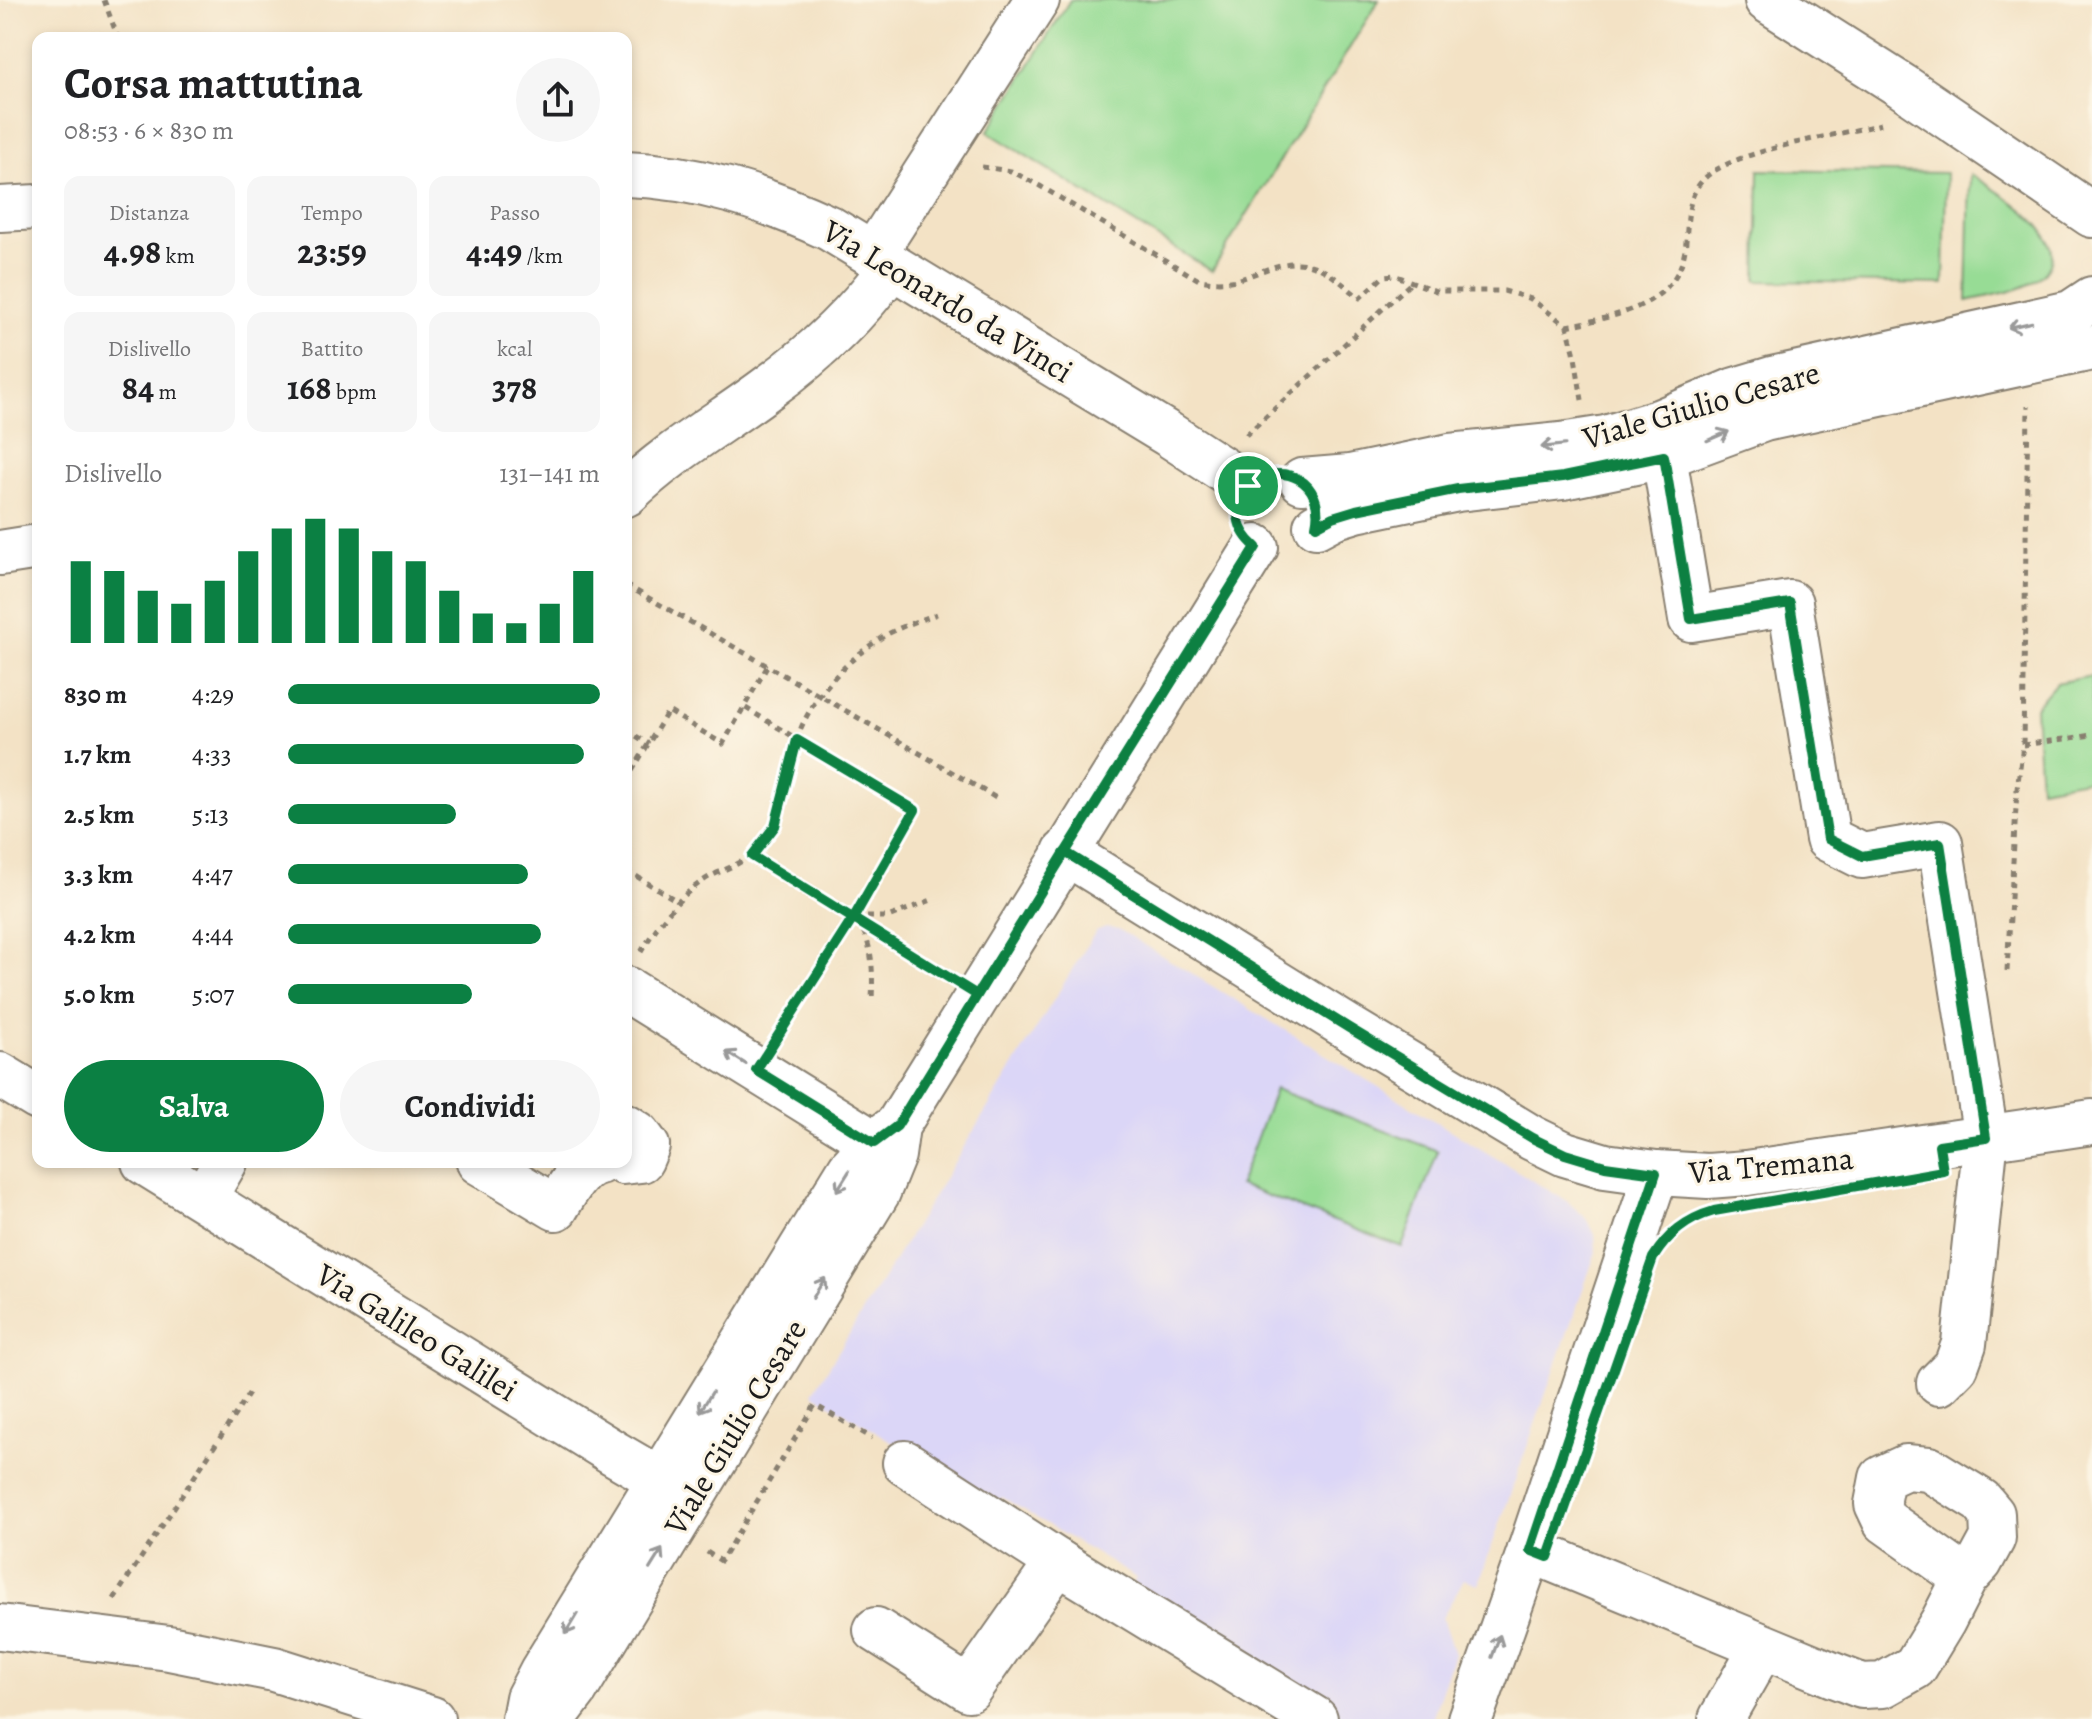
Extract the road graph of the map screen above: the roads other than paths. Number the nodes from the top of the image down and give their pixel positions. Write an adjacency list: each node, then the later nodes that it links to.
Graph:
1 (1037, 0): 7 (street)
2 (1767, 0): 6 (street)
3 (632, 174): 7 (street, Via Leonardo da Vinci)
4 (32, 207): 5 (street)
5 (0, 209)
6 (2092, 215)
7 (883, 260): 12 (street, Via Leonardo da Vinci); 13 (street)
8 (2092, 299): 11 (street, Viale Giulio Cesare, one-way to 11)
9 (2092, 348): 10 (street, Viale Giulio Cesare, one-way to 9)
10 (1664, 456): 14 (street, Viale Giulio Cesare); 25 (street)
11 (1302, 481): 12 (street, Viale Giulio Cesare); 14 (street)
12 (1248, 486): 15 (street)
13 (632, 488)
14 (1316, 526): 15 (street, Viale Giulio Cesare)
15 (1256, 547): 18 (street, Viale Giulio Cesare)
16 (32, 548): 17 (street)
17 (0, 553)
18 (1065, 852): 24 (street, Viale Giulio Cesare); 30 (street, Via Tremana)
19 (632, 978): 24 (street, one-way to 19)
20 (0, 1075): 21 (street)
21 (32, 1094)
22 (2092, 1122): 25 (street, Via Tremana)
23 (632, 1130): 26 (street)
24 (886, 1134): 34 (street, Viale Giulio Cesare)
25 (1986, 1138): 30 (street, Via Tremana); 32 (street)
26 (632, 1161)
27 (167, 1168): 31 (street, Via Galileo Galilei)
28 (489, 1168): 29 (street)
29 (587, 1168)
30 (1656, 1173): 35 (street)
31 (214, 1180): 34 (street, Via Galileo Galilei)
32 (1939, 1383)
33 (905, 1463): 36 (street)
34 (676, 1489): 42 (street, Viale Giulio Cesare, one-way to 42); 43 (street, Viale Giulio Cesare, one-way to 34)
35 (1530, 1550): 40 (street); 45 (street, one-way to 35)
36 (1058, 1562): 39 (street); 44 (street)
37 (1965, 1578): 40 (street)
38 (0, 1627): 41 (street)
39 (876, 1630)
40 (1762, 1647): 46 (street)
41 (432, 1719)
42 (524, 1719)
43 (553, 1719)
44 (1315, 1719)
45 (1470, 1719)
46 (1721, 1719)

